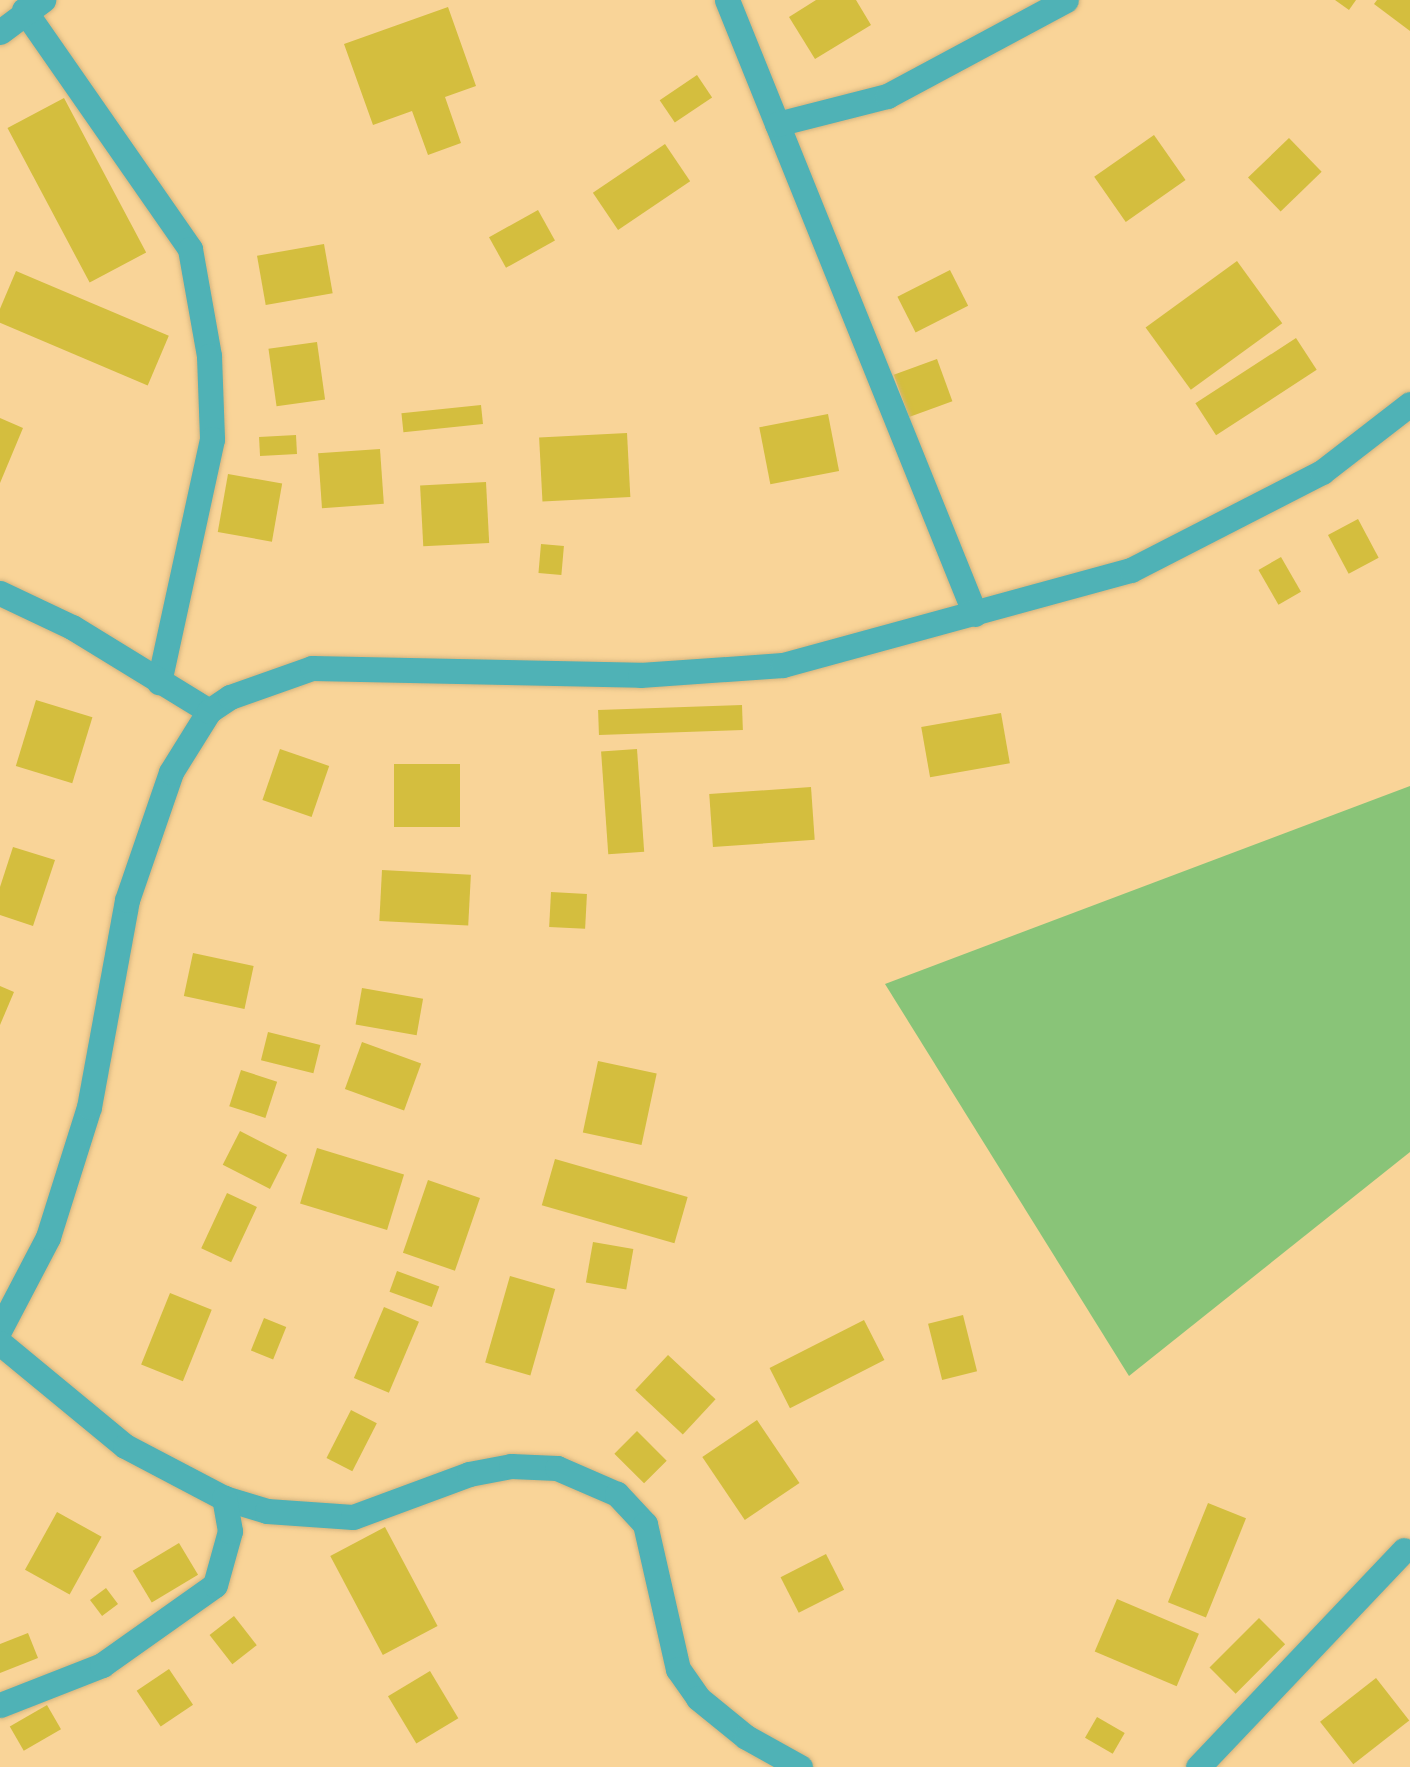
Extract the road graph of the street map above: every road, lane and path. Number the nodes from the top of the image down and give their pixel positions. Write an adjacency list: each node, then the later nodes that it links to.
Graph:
1 (728, 0): 5 (street)
2 (1066, 0): 5 (street)
3 (33, 5): 4 (street); 9 (street)
4 (0, 32)
5 (777, 124): 8 (street)
6 (1410, 404): 8 (street)
7 (0, 593): 9 (street)
8 (974, 614): 10 (street)
9 (158, 682): 10 (street)
10 (209, 711): 11 (street)
11 (0, 1329)
12 (0, 1343): 13 (street)
13 (224, 1498): 15 (street); 16 (street)
14 (1404, 1550): 17 (street)
15 (0, 1705)
16 (800, 1767)
17 (1198, 1767)

